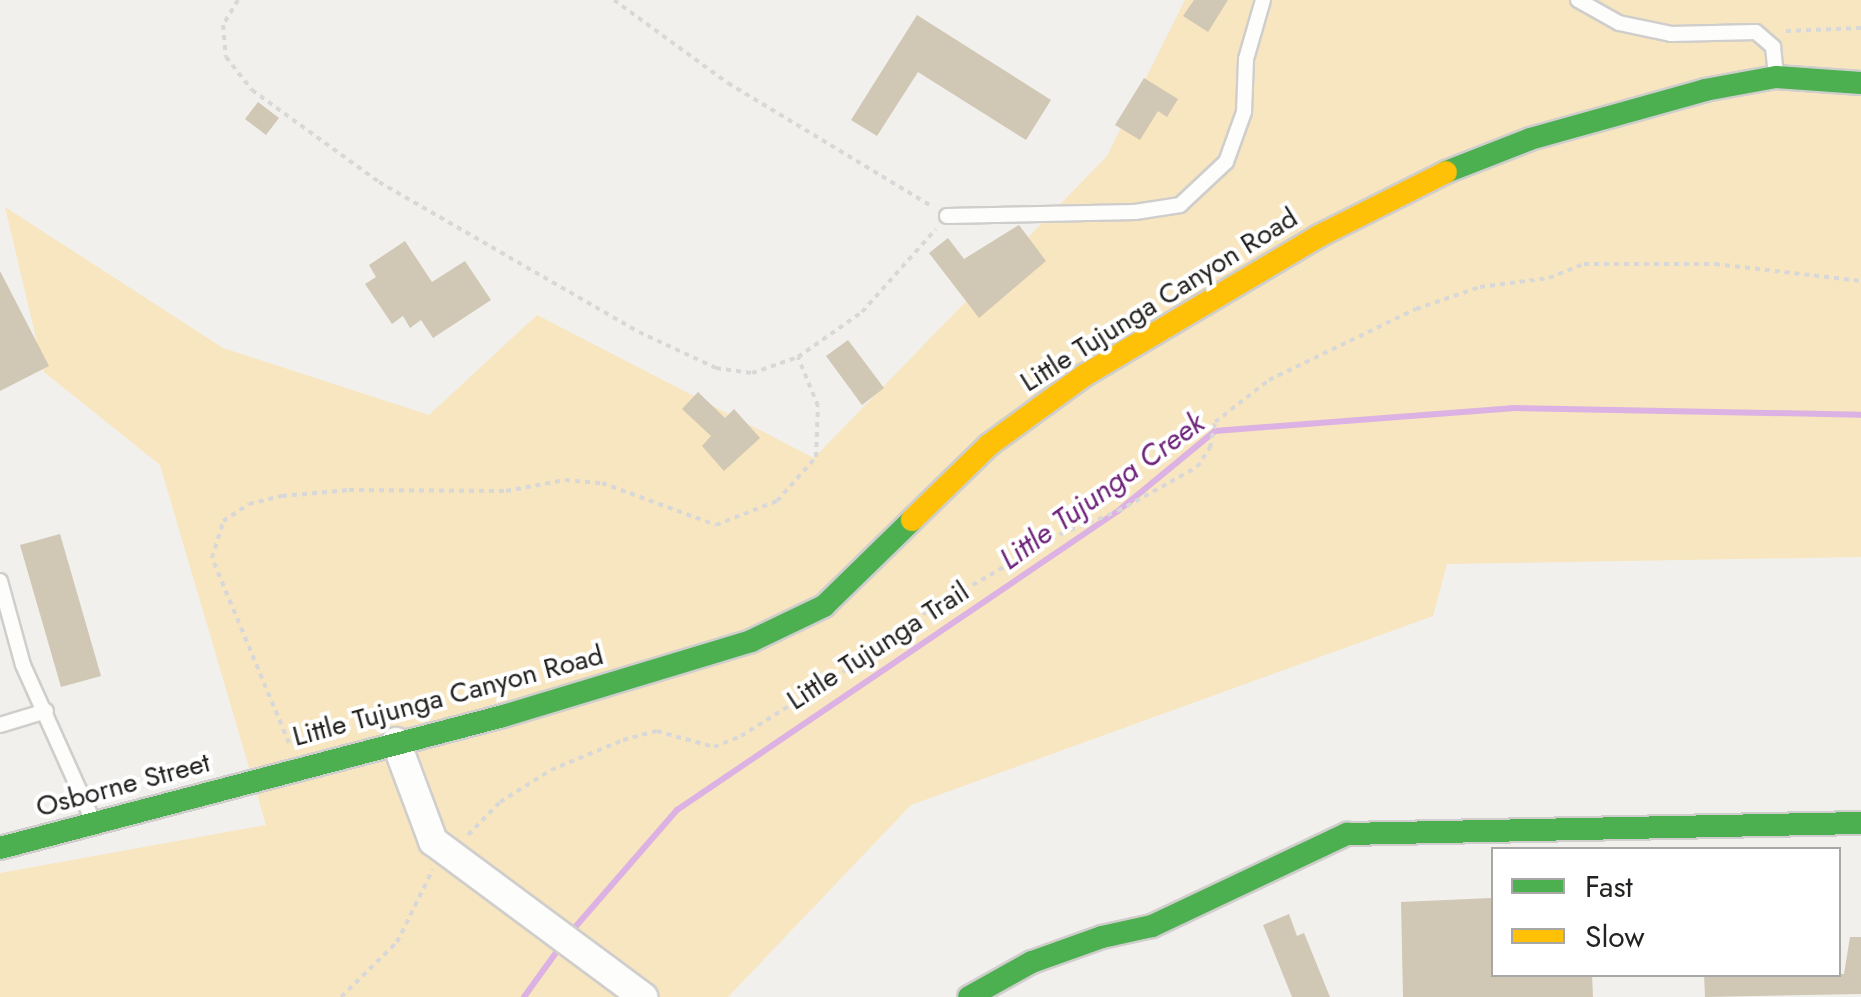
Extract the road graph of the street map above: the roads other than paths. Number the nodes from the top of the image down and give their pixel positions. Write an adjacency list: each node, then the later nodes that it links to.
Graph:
1 (1263, 0): 5 (lane)
2 (1578, 0): 3 (lane)
3 (1776, 76): 4 (main road, Little Tujunga Canyon Road); 9 (main road, Little Tujunga Canyon Road)
4 (1861, 83)
5 (948, 216)
6 (0, 581): 7 (lane)
7 (46, 711): 8 (lane); 12 (lane)
8 (0, 725)
9 (396, 742): 10 (main road, Little Tujunga Canyon Road); 14 (street)
10 (262, 779): 12 (main road, Osborne Street)
11 (1861, 822): 15 (main road)
12 (94, 823): 13 (main road, Osborne Street)
13 (0, 848)
14 (642, 997)
15 (969, 997)

